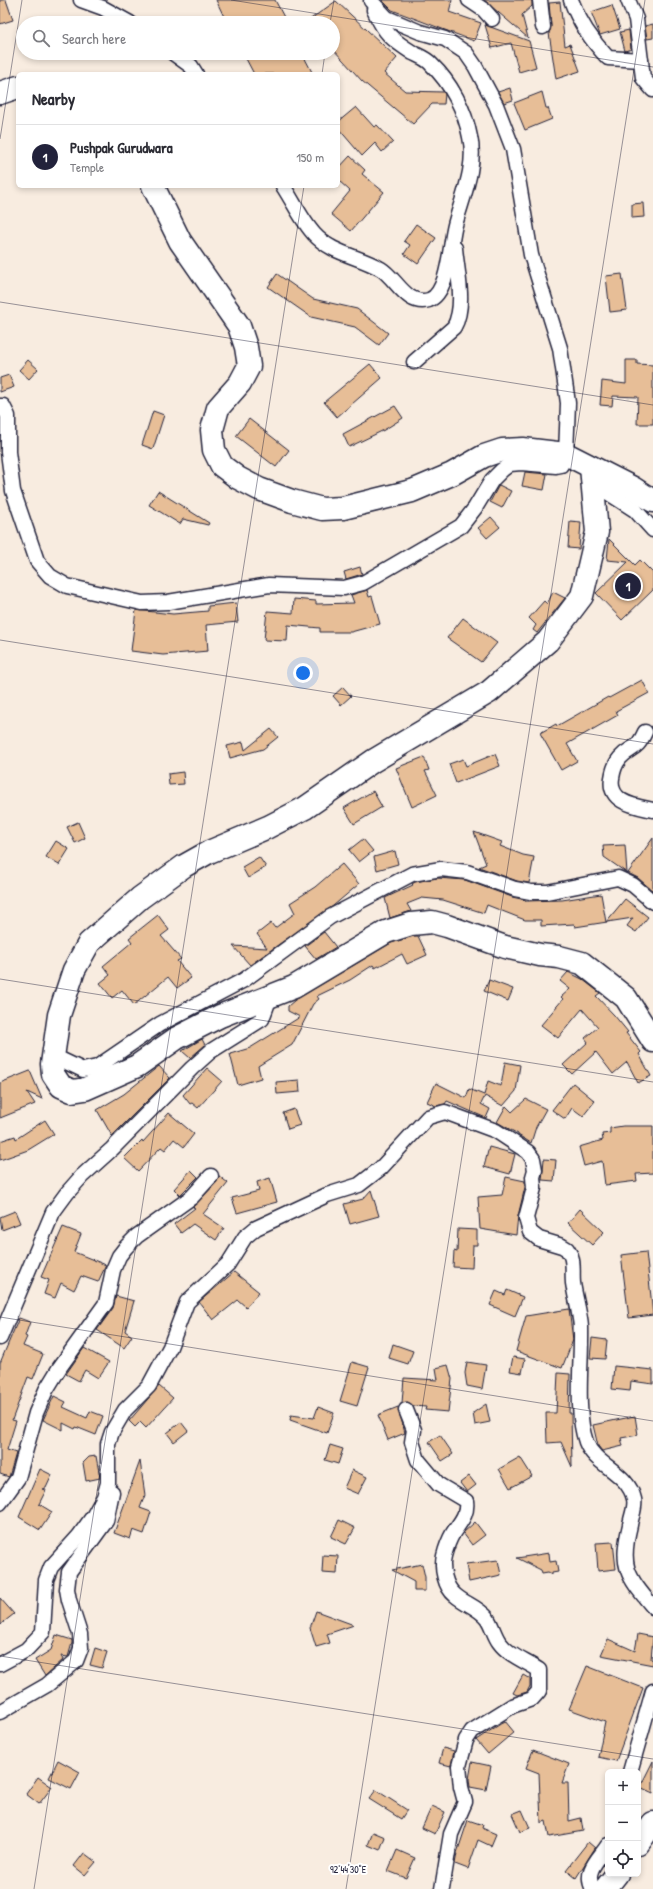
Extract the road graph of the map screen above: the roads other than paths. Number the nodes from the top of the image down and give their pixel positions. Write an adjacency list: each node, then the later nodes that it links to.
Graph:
1 (81, 0): 7 (street)
2 (469, 0): 8 (street)
3 (540, 0): 9 (street)
4 (571, 0): 11 (street)
5 (628, 0): 11 (street)
6 (370, 1): 18 (street); 21 (street)
7 (117, 16)
8 (492, 19)
9 (543, 27)
10 (183, 60): 12 (street)
11 (641, 60): 14 (street)
12 (195, 72)
13 (16, 88): 15 (main road)
14 (653, 90)
15 (0, 93)
16 (154, 188): 21 (main road)
17 (284, 188): 18 (street)
18 (454, 228): 19 (street)
19 (414, 362)
20 (0, 406): 21 (street)
21 (566, 454): 22 (main road)
22 (592, 475): 23 (main road); 24 (street); 30 (main road)
23 (653, 500)
24 (653, 530)
25 (645, 732): 26 (street)
26 (653, 810)
27 (653, 902): 30 (street)
28 (270, 997): 29 (main road); 30 (main road); 32 (street)
29 (653, 1042)
30 (52, 1064)
31 (211, 1176): 35 (street)
32 (0, 1338)
33 (406, 1410): 45 (street)
34 (107, 1453): 36 (street); 37 (street); 39 (street)
35 (0, 1503)
36 (653, 1607)
37 (0, 1664)
38 (653, 1691): 40 (street)
39 (0, 1712)
40 (631, 1769)
41 (653, 1823): 42 (main road)
42 (640, 1841)
43 (605, 1849): 46 (street)
44 (615, 1877): 47 (main road)
45 (442, 1889)
46 (593, 1889)
47 (606, 1889)

